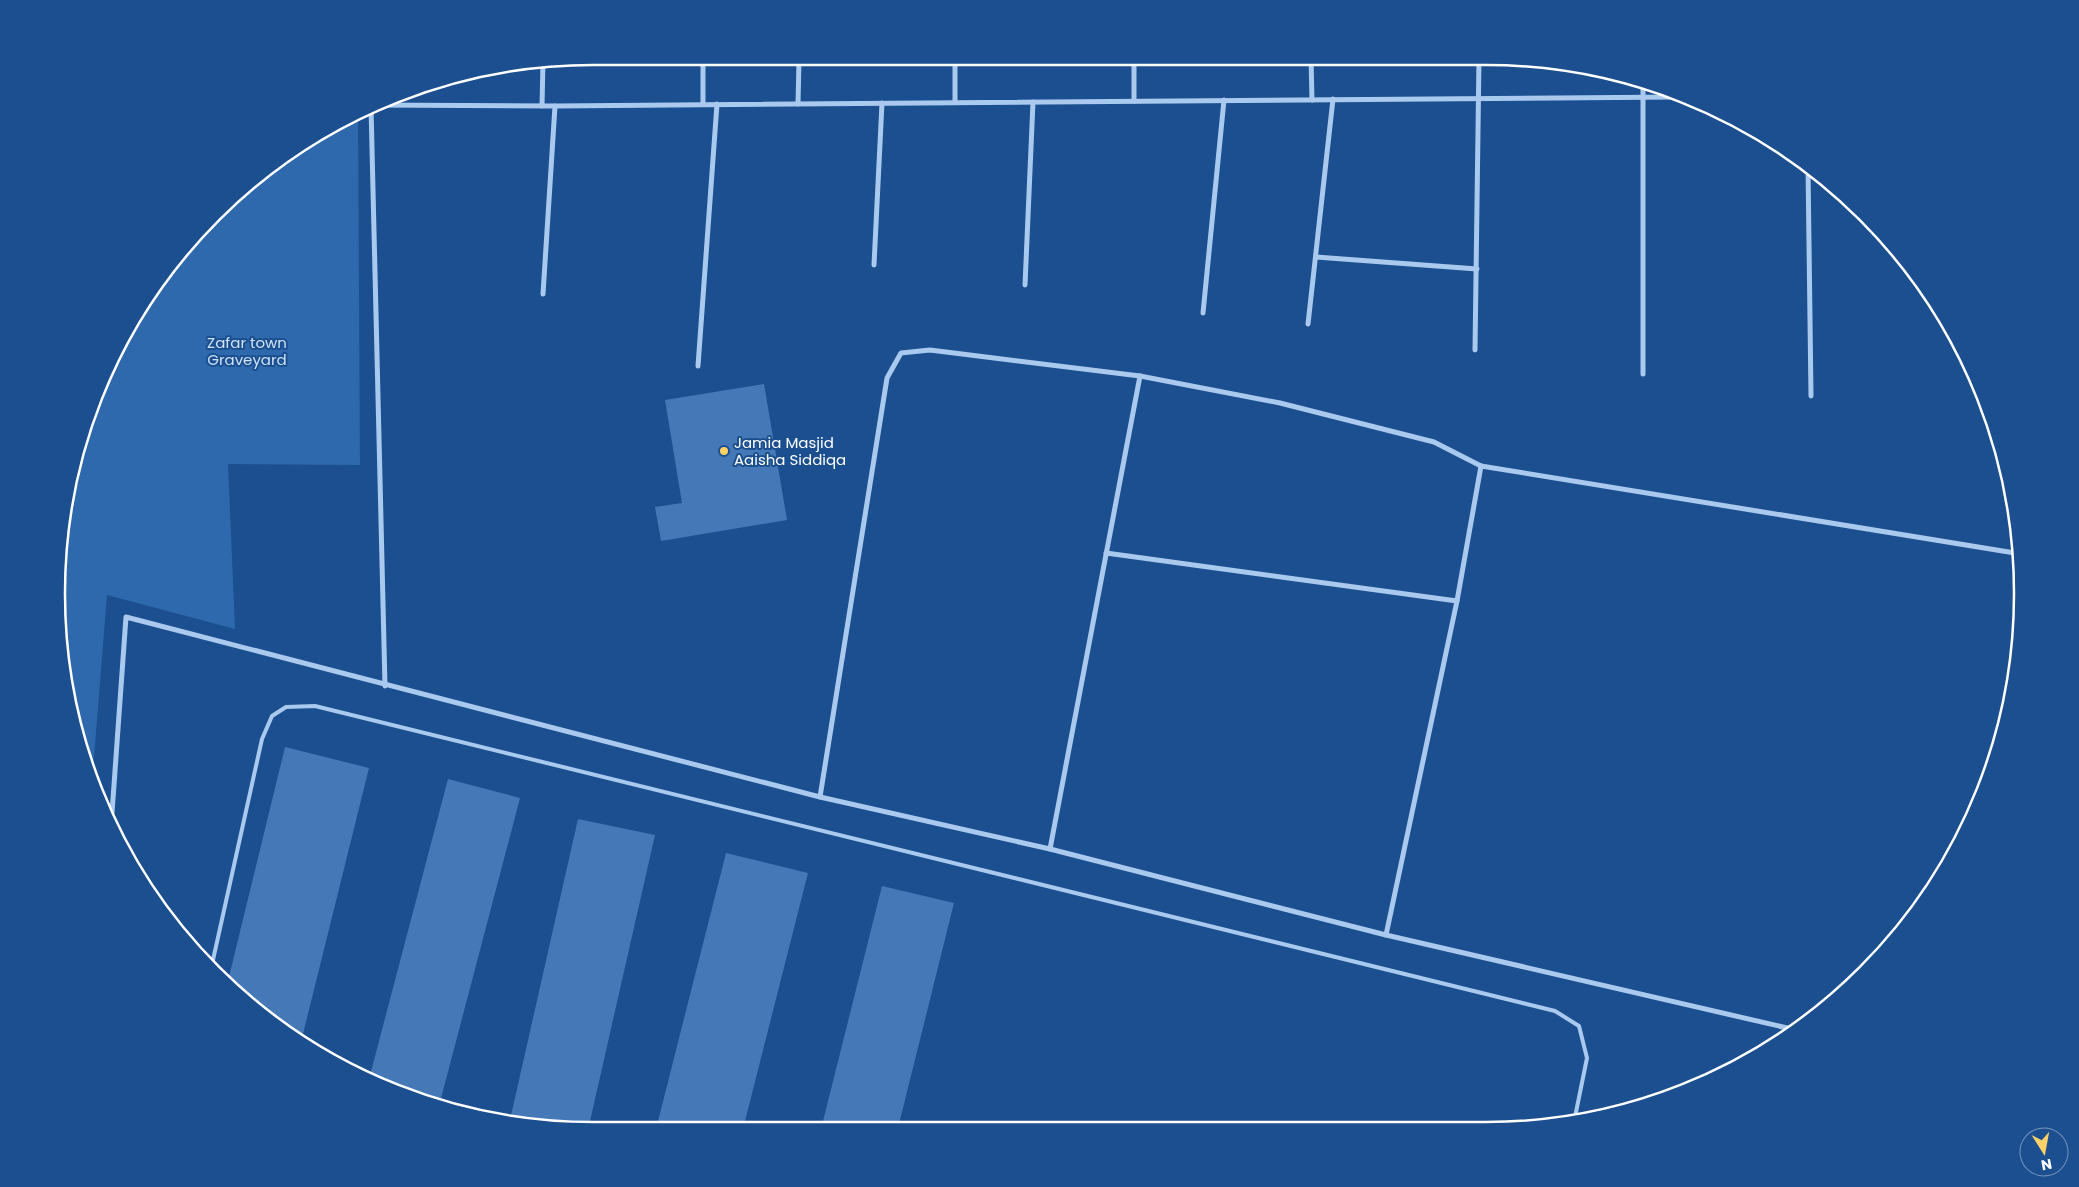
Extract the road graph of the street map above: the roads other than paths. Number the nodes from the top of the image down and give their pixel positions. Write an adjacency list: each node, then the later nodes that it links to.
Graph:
1 (703, 65): 19 (street)
2 (799, 65): 21 (street)
3 (955, 65): 16 (street)
4 (1134, 65): 15 (street)
5 (1311, 65): 14 (street)
6 (1479, 65): 11 (street)
7 (543, 68): 23 (street)
8 (1643, 89): 10 (street)
9 (1664, 96): 10 (street)
10 (1643, 97): 11 (street); 36 (street)
11 (1480, 98): 12 (street); 29 (street)
12 (1333, 99): 14 (street); 27 (street)
13 (1224, 100): 14 (street); 15 (street); 32 (street)
14 (1312, 100)
15 (1134, 101): 17 (street)
16 (955, 102): 17 (street); 18 (street)
17 (1033, 102): 30 (street)
18 (882, 103): 21 (street); 28 (street)
19 (702, 104): 20 (street); 24 (street)
20 (717, 104): 21 (street); 35 (street)
21 (798, 104)
22 (389, 106): 23 (street)
23 (542, 106): 24 (street)
24 (556, 106): 31 (street)
25 (371, 115): 43 (street)
26 (1808, 175): 38 (street)
27 (1316, 257): 29 (street); 33 (street)
28 (874, 265)
29 (1476, 269): 34 (street)
30 (1025, 285)
31 (543, 294)
32 (1203, 313)
33 (1308, 324)
34 (1475, 350)
35 (698, 366)
36 (1643, 374)
37 (1140, 376): 39 (street); 40 (street); 44 (street)
38 (1811, 396)
39 (1481, 466): 41 (street); 42 (street)
40 (1106, 552): 42 (street); 46 (street)
41 (2012, 553)
42 (1456, 601): 47 (street)
43 (386, 686): 44 (street); 45 (street)
44 (820, 797): 46 (street)
45 (112, 811)
46 (1050, 849): 47 (street)
47 (1386, 935): 49 (street)
48 (213, 960): 50 (lane)
49 (1786, 1028)
50 (1576, 1114)

